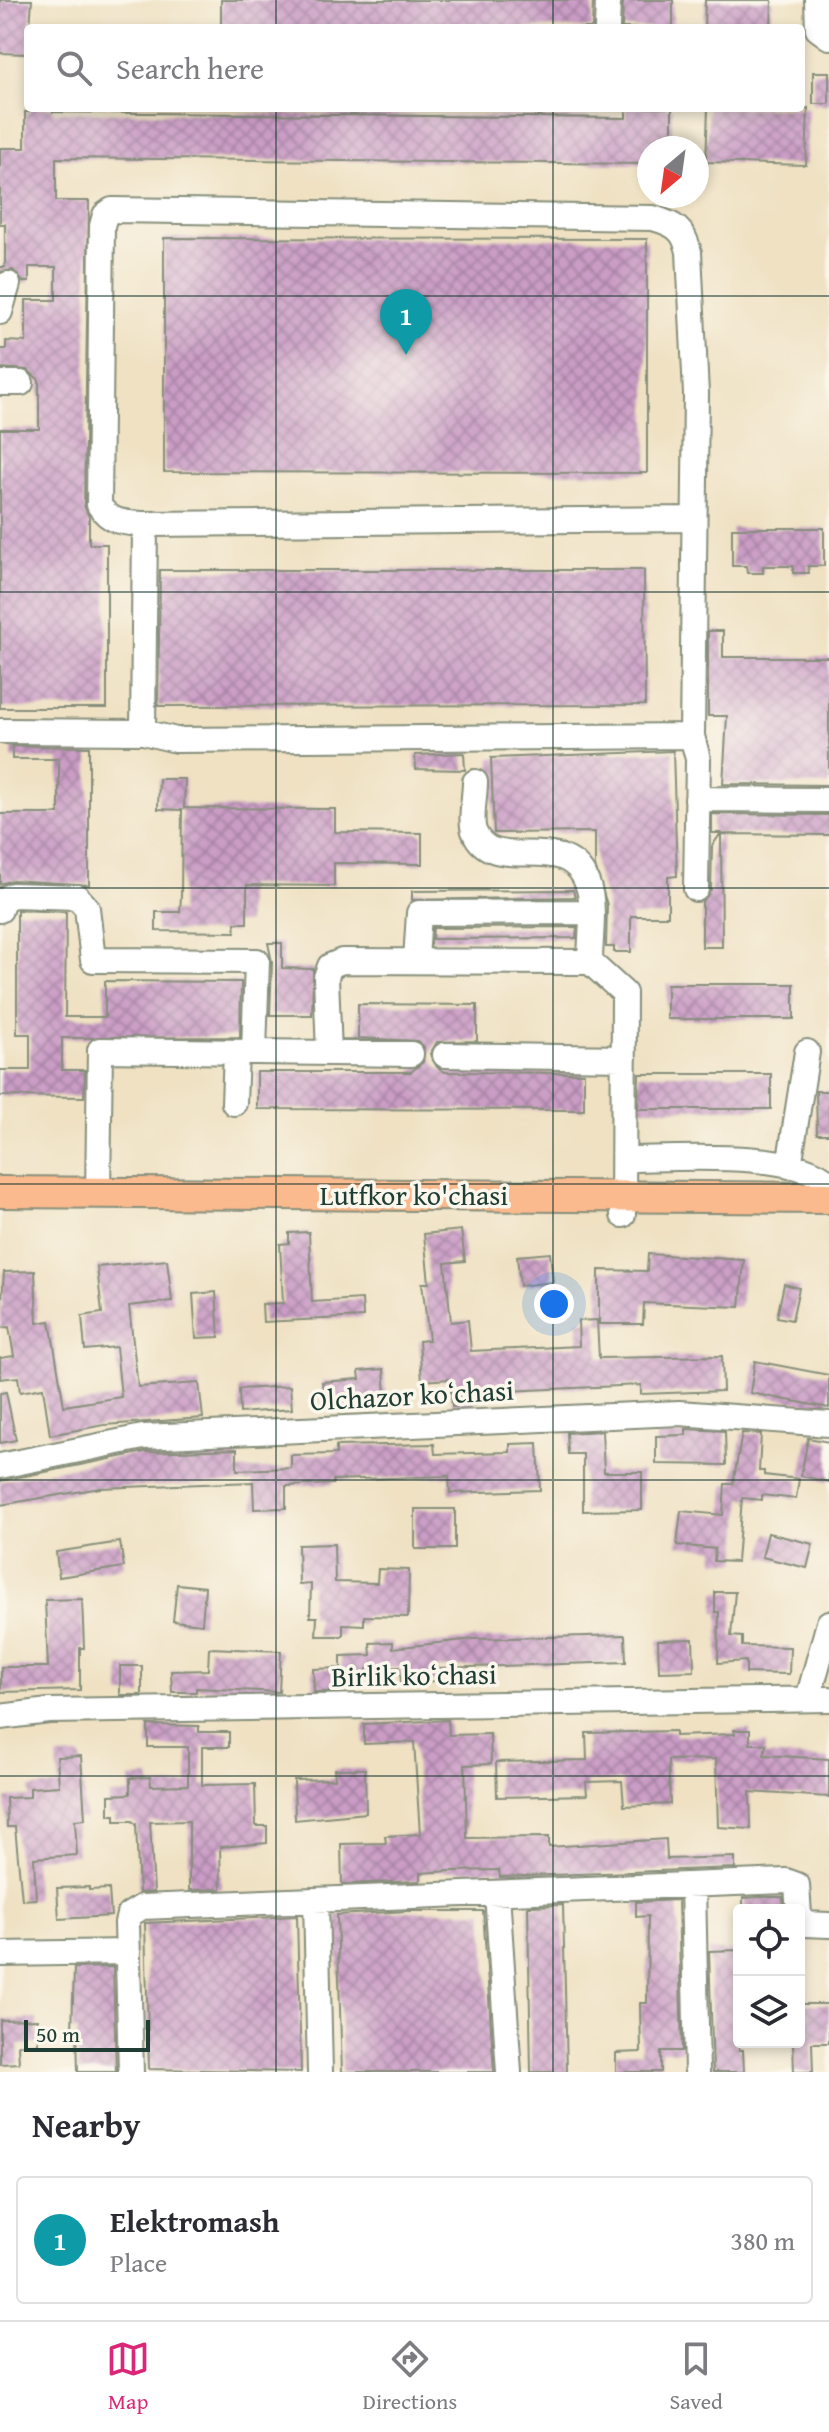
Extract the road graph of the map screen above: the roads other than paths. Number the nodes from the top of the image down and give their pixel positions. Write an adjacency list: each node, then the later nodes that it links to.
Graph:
1 (608, 0): 3 (street)
2 (817, 0): 4 (street)
3 (607, 24)
4 (829, 37)
5 (8, 284): 6 (street)
6 (0, 312)
7 (694, 519): 8 (street); 8 (street); 11 (street)
8 (145, 524): 10 (street)
9 (0, 731): 10 (street)
10 (143, 732): 11 (street)
11 (692, 736): 13 (street)
12 (475, 782): 16 (street)
13 (697, 799): 14 (street); 15 (street)
14 (829, 800)
15 (696, 889)
16 (590, 901): 18 (street); 19 (street)
17 (0, 910): 20 (street)
18 (416, 960): 19 (street); 22 (street)
19 (590, 962): 25 (street)
20 (245, 1052): 22 (street); 26 (street); 31 (street)
21 (807, 1052): 28 (street)
22 (329, 1053): 23 (street)
23 (411, 1054)
24 (445, 1055): 25 (street)
25 (624, 1058): 27 (street)
26 (234, 1103)
27 (624, 1159): 28 (street); 33 (street)
28 (789, 1166): 29 (street)
29 (829, 1183)
30 (0, 1192): 31 (main road, Lutfkor ko'chasi)
31 (98, 1193): 33 (main road, Lutfkor ko'chasi)
32 (829, 1198): 33 (main road, Lutfkor ko'chasi)
33 (624, 1206): 34 (main road, Lutfkor ko'chasi); 35 (main road, Lutfkor ko'chasi)
34 (0, 1213)
35 (829, 1216)
36 (829, 1424): 37 (street, Olchazor koʻchasi)
37 (0, 1466)
38 (829, 1623): 39 (street)
39 (819, 1699): 40 (street, Birlik koʻchasi)
40 (0, 1717)
41 (693, 1885): 42 (street); 44 (street); 50 (street)
42 (497, 1893): 43 (street); 49 (street)
43 (316, 1900): 45 (street); 48 (street)
44 (829, 1925)
45 (128, 1952): 46 (street); 47 (street)
46 (0, 1954)
47 (131, 2072)
48 (320, 2072)
49 (509, 2072)
50 (697, 2072)

